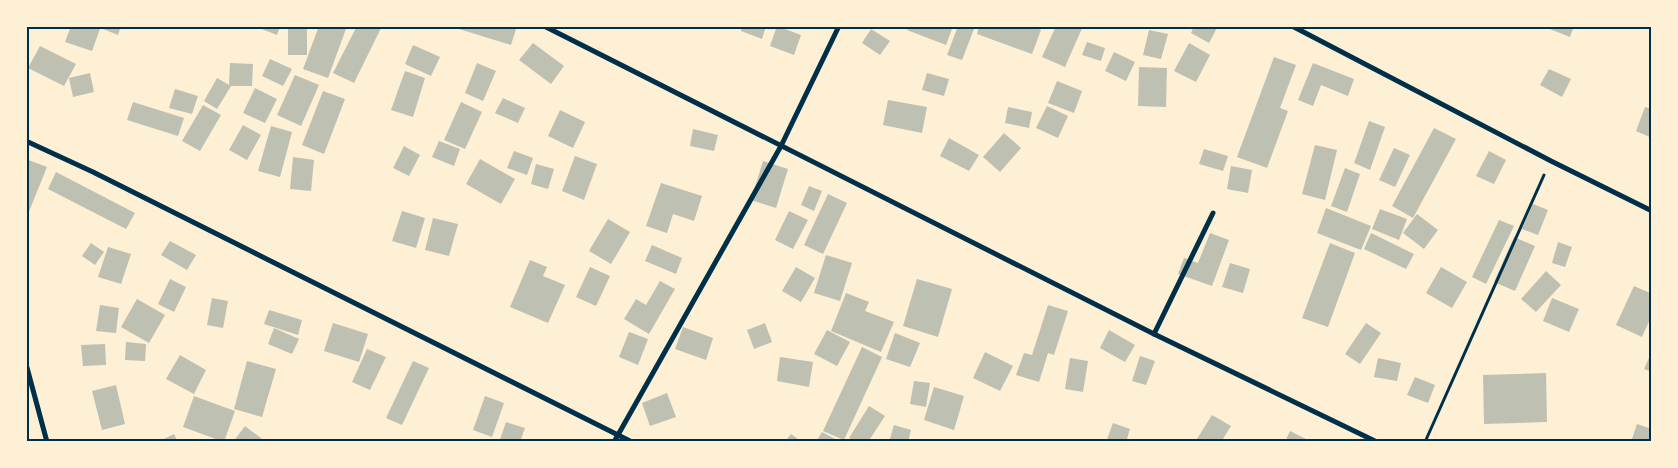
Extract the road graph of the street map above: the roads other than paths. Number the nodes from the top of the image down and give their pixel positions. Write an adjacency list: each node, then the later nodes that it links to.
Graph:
1 (544, 26): 5 (street)
2 (839, 26): 5 (street)
3 (1292, 26): 6 (street)
4 (26, 141): 10 (street)
5 (781, 146): 8 (street); 10 (street)
6 (1652, 211)
7 (1213, 213): 8 (street)
8 (1154, 334): 14 (street)
9 (26, 364): 11 (street)
10 (618, 435): 12 (street); 13 (street)
11 (47, 442)
12 (614, 442)
13 (632, 442)
14 (1376, 442)

